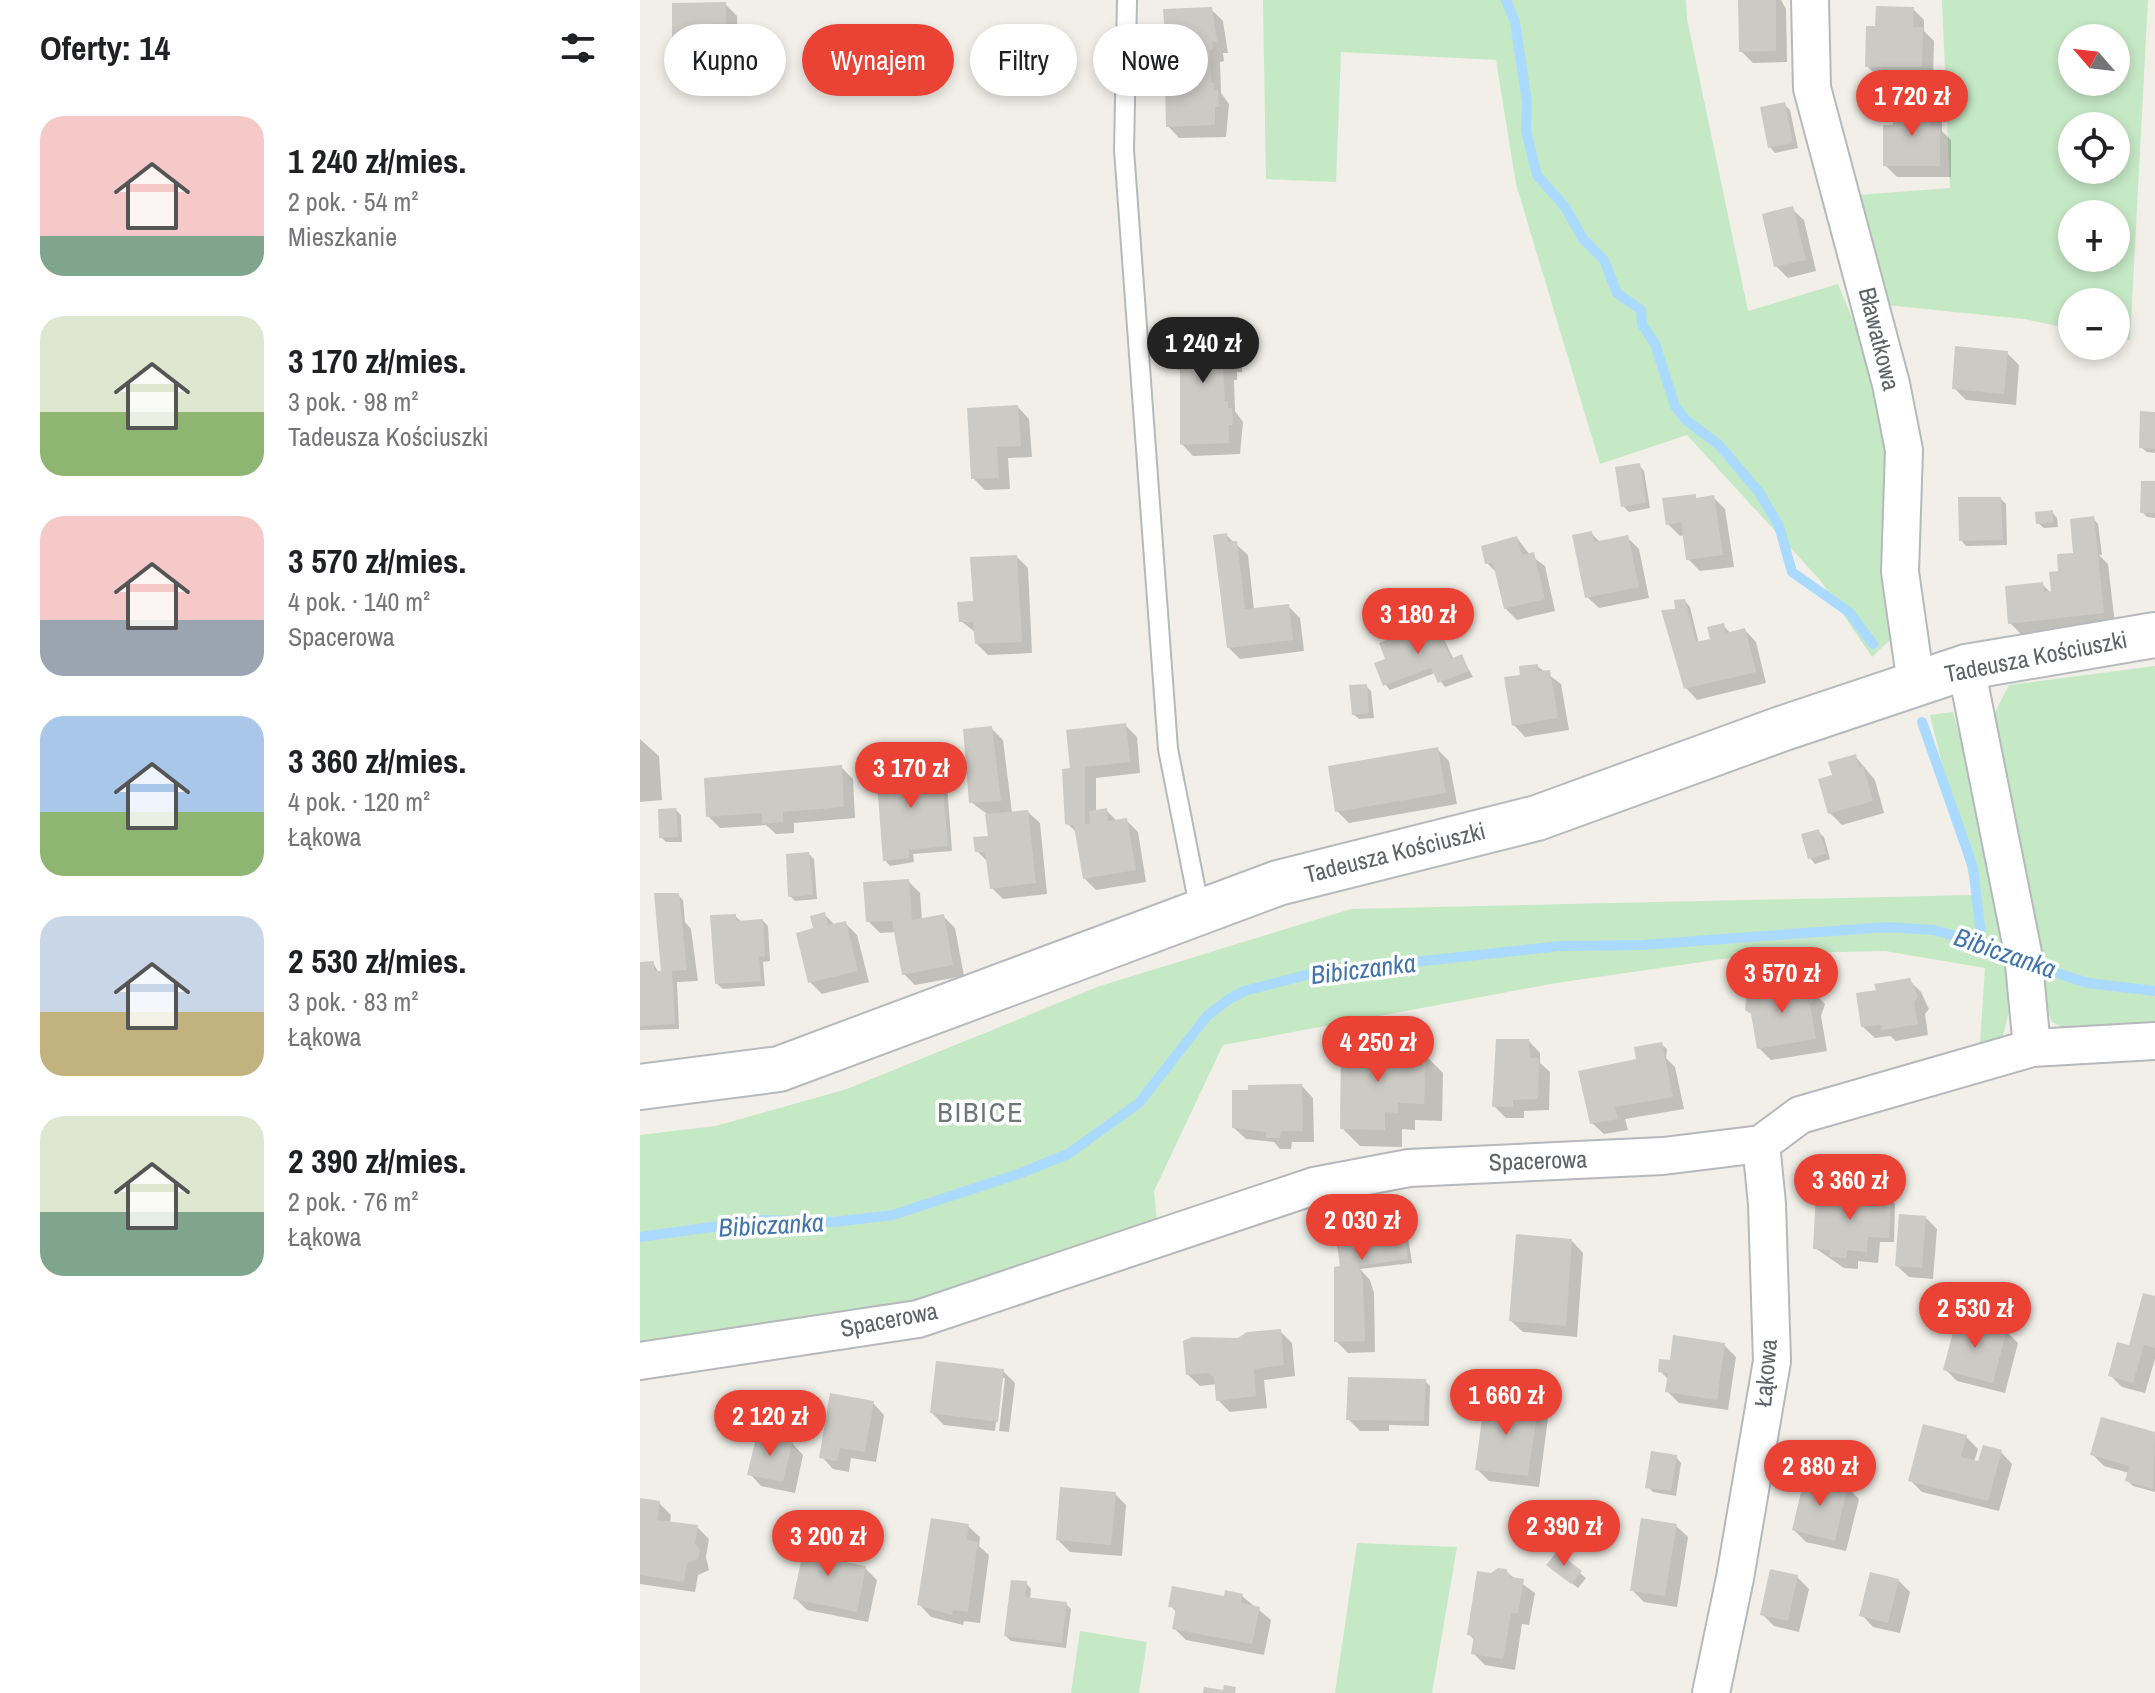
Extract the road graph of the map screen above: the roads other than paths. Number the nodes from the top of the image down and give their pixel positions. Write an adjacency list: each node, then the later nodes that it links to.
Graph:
1 (1127, 0): 6 (lane)
2 (1810, 0): 5 (street, Bławatkowa)
3 (2155, 635): 4 (street, Tadeusza Kościuszki)
4 (1966, 667): 5 (street, Tadeusza Kościuszki); 8 (street)
5 (1916, 684): 6 (street, Tadeusza Kościuszki)
6 (1200, 911): 9 (street, Tadeusza Kościuszki)
7 (2155, 1041): 8 (street, Spacerowa)
8 (2032, 1048): 10 (street, Spacerowa)
9 (640, 1087)
10 (1761, 1144): 11 (street, Spacerowa); 12 (street, Łąkowa)
11 (640, 1361)
12 (1711, 1693)

